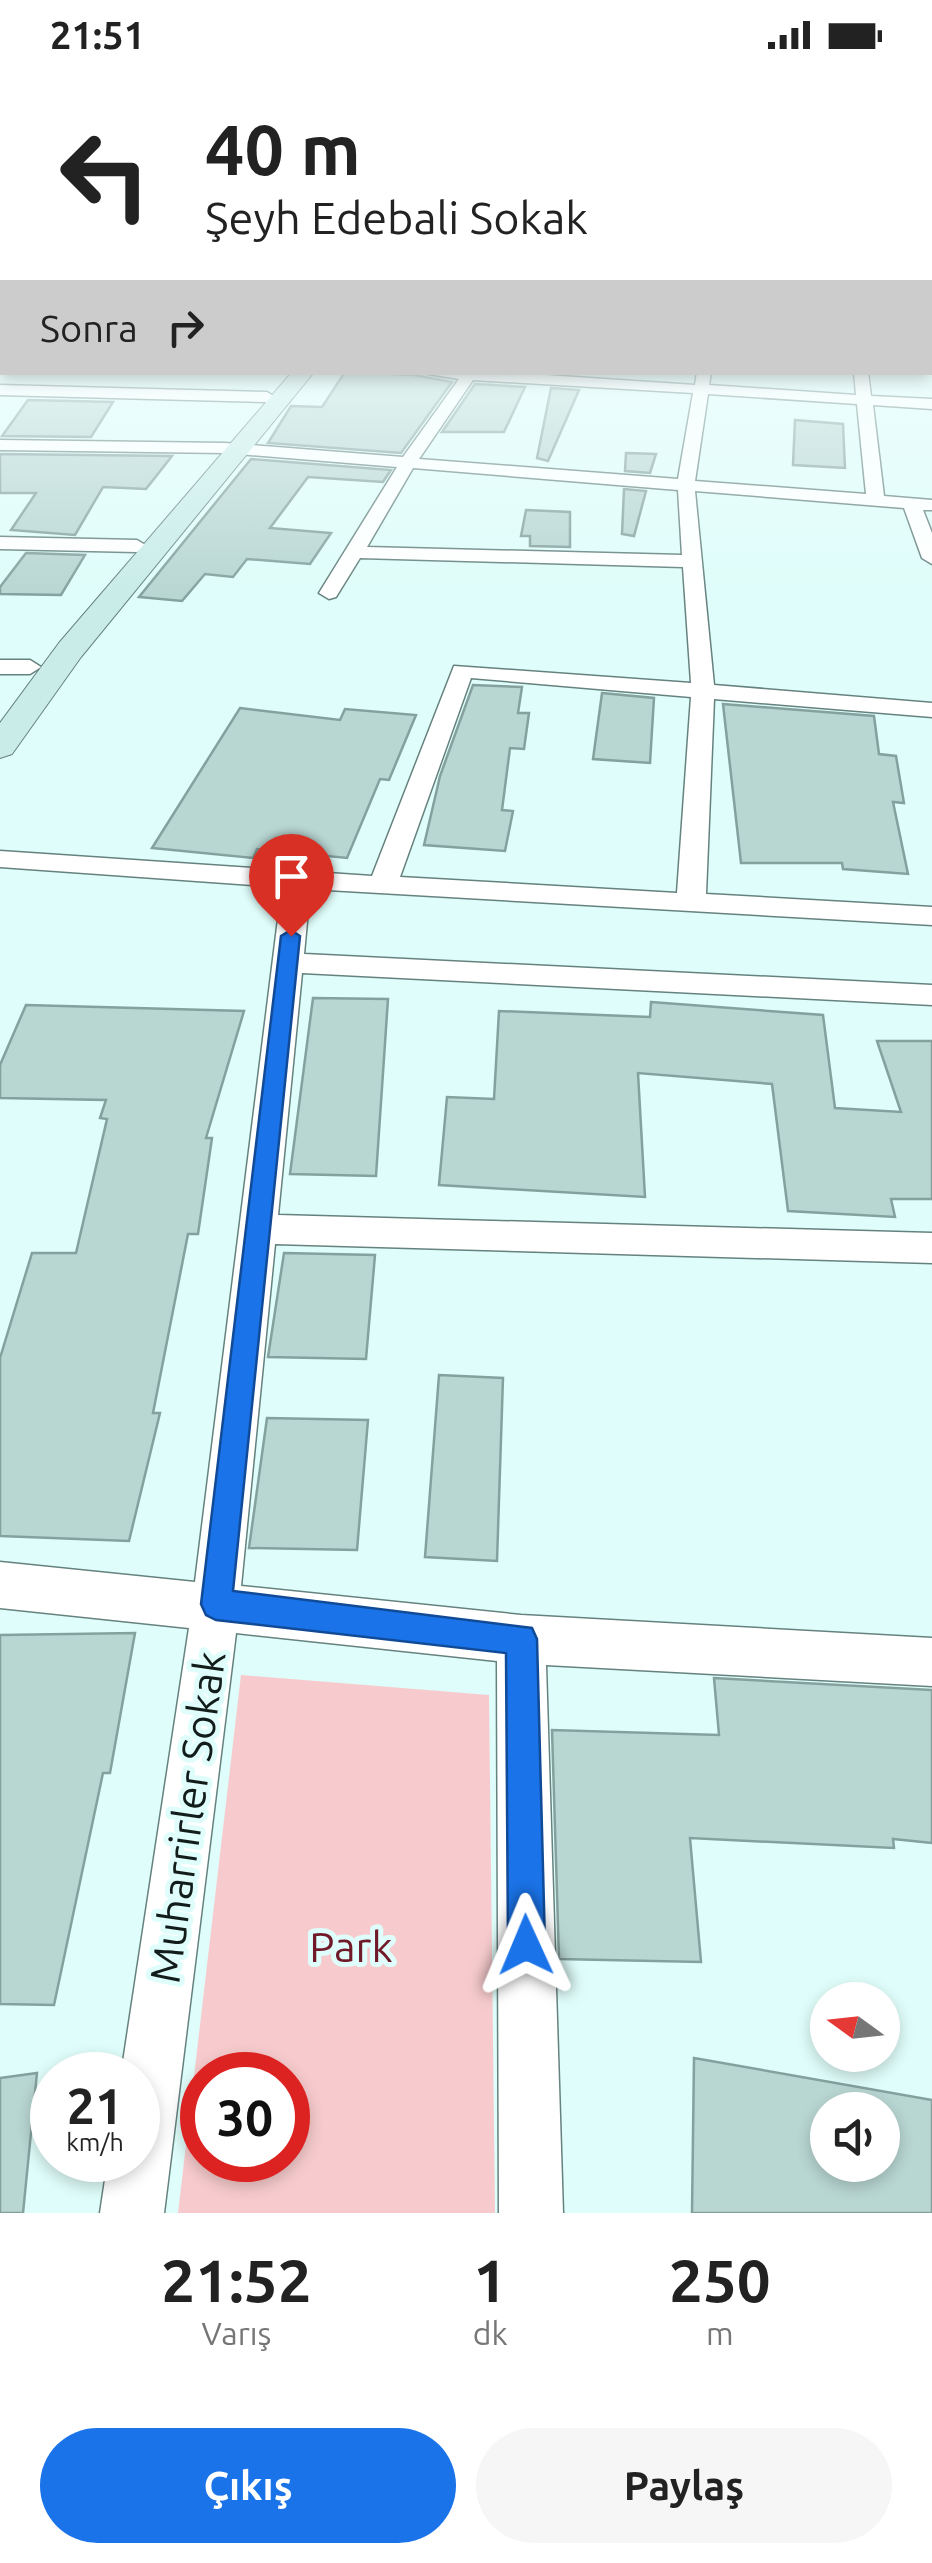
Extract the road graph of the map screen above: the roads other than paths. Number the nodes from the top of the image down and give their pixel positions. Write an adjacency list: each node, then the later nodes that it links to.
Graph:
1 (153, 397): 9 (street)
2 (267, 397): 11 (street)
3 (280, 397): 11 (street)
4 (454, 397): 12 (street)
5 (700, 397): 13 (street)
6 (865, 397): 14 (street)
7 (906, 397): 8 (street)
8 (932, 404)
9 (144, 406)
10 (0, 445): 11 (street)
11 (232, 448): 12 (street); 18 (street); 28 (street)
12 (408, 462): 13 (street); 19 (street)
13 (686, 484): 14 (street); 21 (street)
14 (876, 500): 15 (street)
15 (911, 503): 16 (street); 20 (street)
16 (932, 505)
17 (0, 543): 18 (street)
18 (137, 546): 24 (street)
19 (355, 552): 21 (street); 22 (street)
20 (932, 558)
21 (694, 561): 25 (street)
22 (329, 593)
23 (0, 667): 24 (street)
24 (30, 667): 26 (street)
25 (703, 691): 27 (street); 31 (street); 32 (street)
26 (0, 709)
27 (932, 710)
28 (0, 747)
29 (0, 860): 30 (street)
30 (296, 883): 31 (street); 34 (street, Muharrirler Sokak)
31 (383, 885): 32 (street)
32 (692, 901): 33 (street)
33 (932, 916)
34 (288, 963): 35 (street); 36 (street, Muharrirler Sokak)
35 (932, 995)
36 (256, 1229): 37 (street); 39 (street, Muharrirler Sokak)
37 (932, 1248)
38 (0, 1584): 39 (street)
39 (216, 1604): 40 (street); 42 (street, Muharrirler Sokak)
40 (521, 1639): 41 (street); 43 (street)
41 (932, 1662)
42 (132, 2213)
43 (531, 2213)

